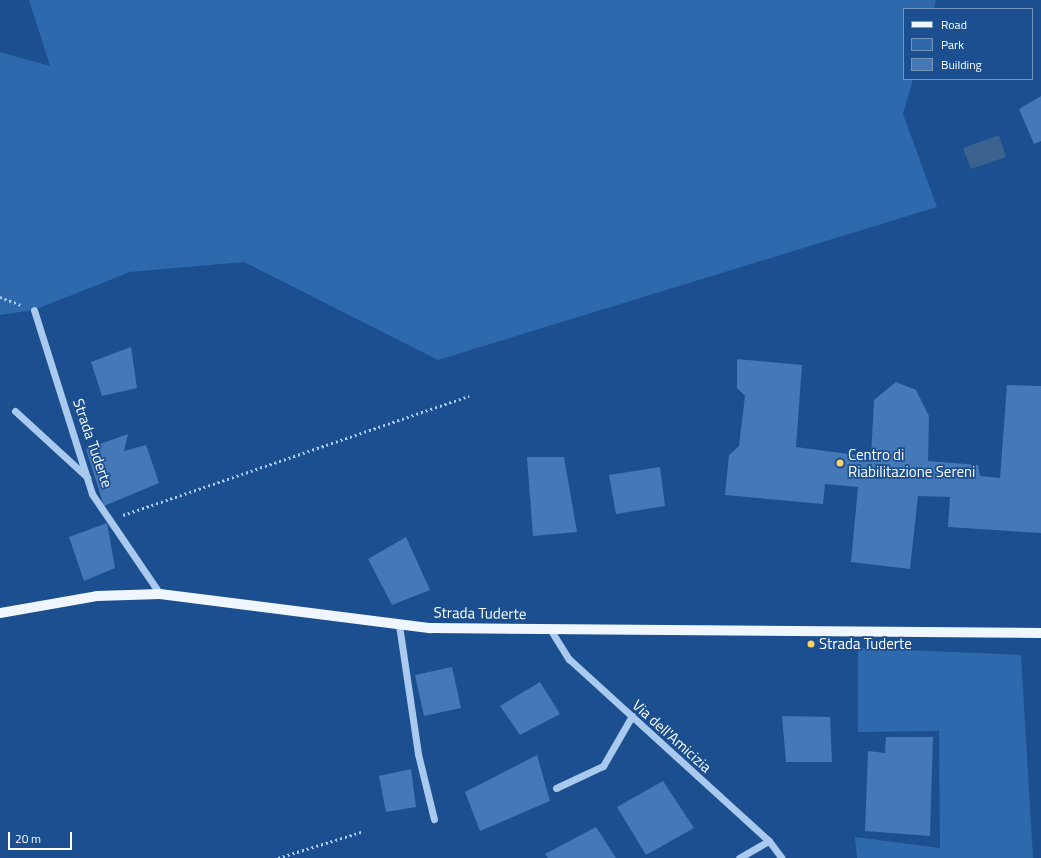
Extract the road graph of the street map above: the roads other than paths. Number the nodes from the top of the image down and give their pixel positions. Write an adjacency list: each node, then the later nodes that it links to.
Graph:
1 (34, 310): 3 (street, Strada Tuderte)
2 (15, 411): 3 (street)
3 (87, 478): 4 (street, Strada Tuderte)
4 (160, 594): 5 (main road, Strada Tuderte); 6 (main road, Strada Tuderte)
5 (0, 613)
6 (399, 625): 7 (main road, Strada Tuderte); 11 (street)
7 (550, 629): 8 (main road, Strada Tuderte); 9 (street, Via dell'Amicizia)
8 (1041, 633)
9 (632, 716): 10 (street); 12 (street, Via dell'Amicizia)
10 (556, 788)
11 (434, 819)
12 (769, 841): 13 (street); 14 (street, Via dell'Amicizia)
13 (739, 858)
14 (782, 858)

